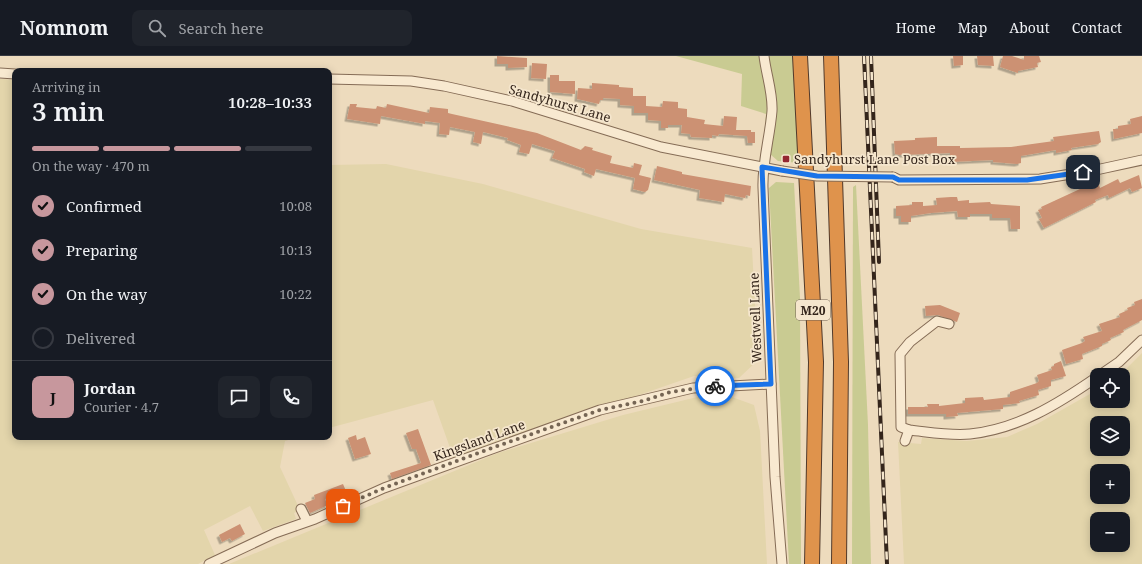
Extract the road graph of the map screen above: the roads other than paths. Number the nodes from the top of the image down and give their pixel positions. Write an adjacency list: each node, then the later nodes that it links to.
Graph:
1 (764, 56): 8 (street, Westwell Lane)
2 (800, 56): 20 (highway, M20)
3 (831, 56): 21 (highway, M20)
4 (0, 73): 5 (street)
5 (12, 74)
6 (332, 79): 8 (street, Sandyhurst Lane)
7 (1142, 160): 8 (street, Sandyhurst Lane, bridge)
8 (762, 167): 13 (street, Westwell Lane)
9 (949, 324): 14 (street)
10 (1142, 340): 11 (street)
11 (1110, 368)
12 (1090, 381): 14 (street)
13 (771, 384): 17 (street, Kingsland Lane); 19 (street, Westwell Lane)
14 (905, 429): 15 (street)
15 (906, 441)
16 (301, 509): 17 (street)
17 (307, 521): 18 (street, Kingsland Lane)
18 (209, 564)
19 (782, 564)
20 (812, 564)
21 (839, 564)

